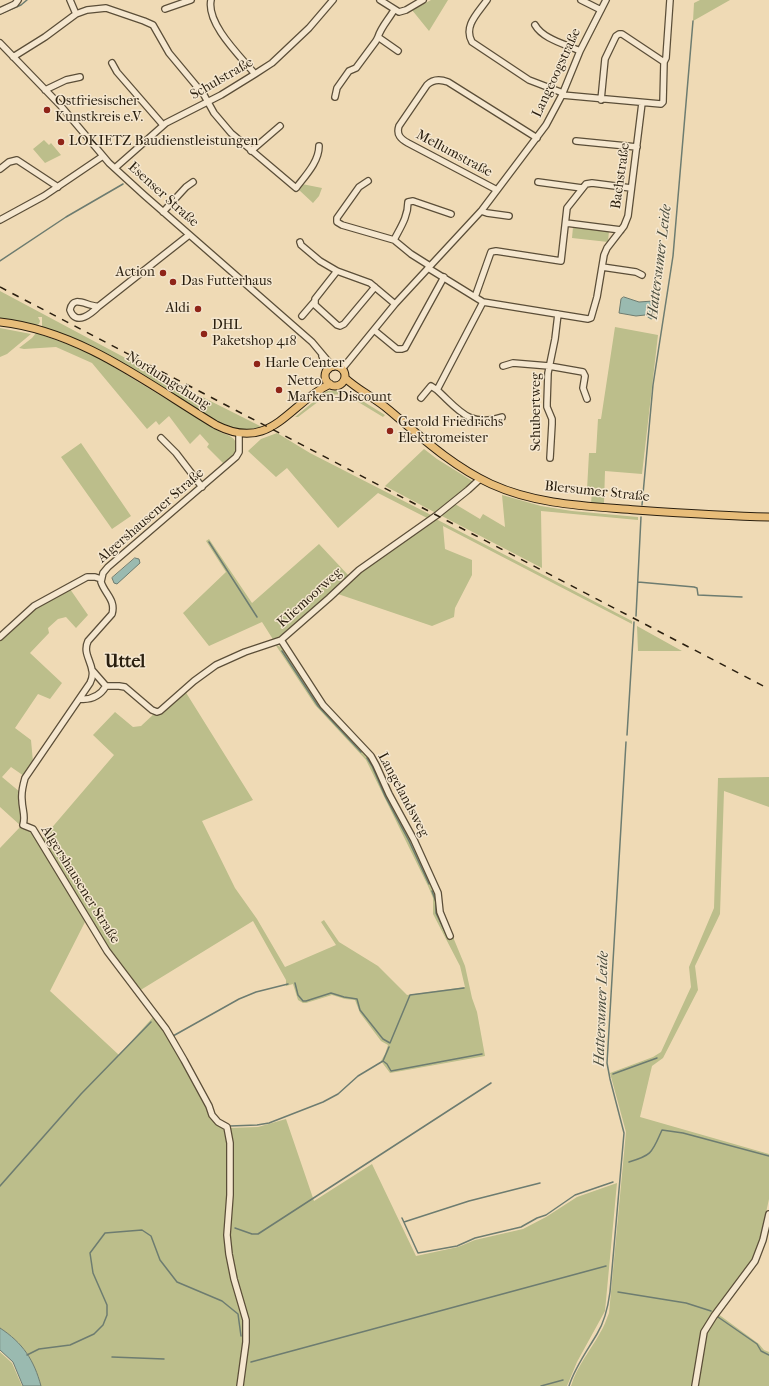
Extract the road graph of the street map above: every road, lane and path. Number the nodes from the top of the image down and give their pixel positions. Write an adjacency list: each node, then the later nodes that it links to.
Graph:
1 (18, 0): 15 (street)
2 (70, 0): 16 (street)
3 (191, 0): 12 (street)
4 (211, 0): 25 (street)
5 (333, 0): 25 (street, Schulstraße)
6 (380, 0): 13 (street)
7 (423, 0): 13 (street)
8 (486, 0): 28 (street)
9 (581, 0): 14 (street)
10 (606, 0): 14 (street, Langeoogstraße)
11 (670, 0): 23 (street)
12 (165, 9)
13 (394, 10): 18 (street)
14 (601, 10): 21 (street, Langeoogstraße)
15 (0, 11)
16 (76, 14): 22 (street); 31 (street)
17 (535, 25): 21 (street)
18 (378, 37): 20 (street); 29 (street)
19 (0, 43): 22 (street, Esenser Straße)
20 (398, 51)
21 (580, 51): 28 (street, Langeoogstraße)
22 (13, 56): 27 (street, Esenser Straße)
23 (664, 62): 30 (street); 32 (street)
24 (112, 63): 33 (street)
25 (255, 74): 31 (street, Schulstraße)
26 (80, 77): 27 (street)
27 (45, 90): 40 (street, Esenser Straße)
28 (562, 94): 30 (street); 35 (street, Langeoogstraße)
29 (335, 96)
30 (601, 100): 32 (street)
31 (207, 102): 33 (street, Schulstraße); 39 (street)
32 (642, 103): 38 (street, Bachstraße)
33 (162, 125): 41 (street, Schulstraße)
34 (280, 126): 39 (street)
35 (537, 138): 49 (street, Langeoogstraße); 49 (street, Mellumstraße)
36 (576, 141): 38 (street)
37 (319, 146): 39 (street)
38 (637, 147): 48 (street, Bachstraße)
39 (251, 151)
40 (103, 156): 41 (street, Esenser Straße); 46 (street)
41 (115, 168): 51 (street, Esenser Straße)
42 (0, 169): 46 (street)
43 (368, 181): 58 (street)
44 (192, 182): 51 (street)
45 (538, 182): 47 (street)
46 (58, 187): 54 (street)
47 (582, 188): 48 (street); 55 (street)
48 (631, 188): 56 (street, Bachstraße)
49 (497, 190): 50 (street, Langeoogstraße)
50 (481, 211): 53 (street); 60 (street, Langeoogstraße)
51 (163, 212): 57 (street, Esenser Straße)
52 (451, 214): 58 (street)
53 (509, 216)
54 (0, 220)
55 (566, 223): 56 (street); 66 (street)
56 (621, 230): 61 (street, Bachstraße)
57 (189, 235): 70 (street); 77 (street, Esenser Straße)
58 (394, 240): 60 (street, Bachstraße)
59 (300, 242): 62 (street)
60 (429, 267): 64 (street, Bachstraße); 69 (street, Langeoogstraße)
61 (602, 267): 63 (street); 71 (street, Bachstraße)
62 (336, 271): 65 (street); 67 (street)
63 (642, 275)
64 (444, 277): 66 (street, Bachstraße); 74 (street)
65 (375, 287): 67 (street); 69 (street)
66 (475, 296): 68 (street, Bachstraße)
67 (314, 302): 72 (street)
68 (483, 302): 71 (street, Bachstraße); 81 (street)
69 (395, 304): 74 (street, Langeoogstraße)
70 (99, 306): 70 (street)
71 (558, 314): 76 (street, Schubertweg)
72 (302, 316)
73 (0, 322): 85 (main road, Nordumgehung)
74 (374, 330): 78 (street, Langeoogstraße)
75 (502, 366): 76 (street, Schubertweg)
76 (549, 366): 83 (street, Schubertweg); 87 (street, Schubertweg)
77 (330, 368): 78 (main road); 80 (main road)
78 (342, 369): 79 (main road)
79 (343, 380): 80 (main road); 88 (main road, Blersumer Straße)
80 (328, 382): 85 (main road, Nordumgehung)
81 (437, 390): 82 (street); 84 (street)
82 (421, 398)
83 (587, 399)
84 (502, 417)
85 (240, 434): 89 (street, Algershausener Straße)
86 (160, 438): 89 (street)
87 (550, 458)
88 (480, 479): 90 (main road, Blersumer Straße); 93 (street, Kliemoorweg)
89 (202, 487): 91 (street, Algershausener Straße)
90 (769, 517)
91 (101, 579): 92 (street); 94 (street, Algershausener Straße)
92 (0, 637)
93 (281, 640): 95 (street, Kliemoorweg); 97 (street, Langelandsweg)
94 (92, 669): 95 (street); 96 (street, Algershausener Straße)
95 (106, 686): 96 (street)
96 (80, 699): 99 (street, Algershausener Straße)
97 (450, 936)
98 (769, 1214): 100 (street)
99 (240, 1386)
100 (695, 1386)

